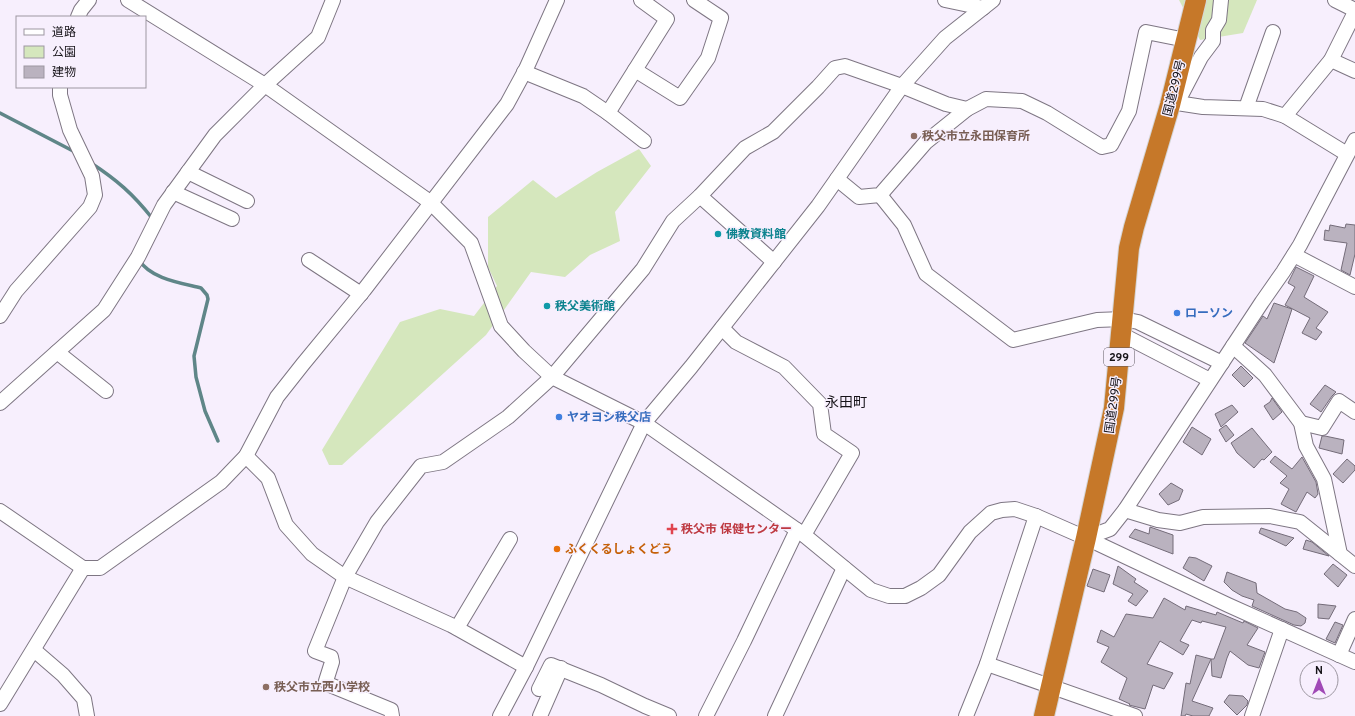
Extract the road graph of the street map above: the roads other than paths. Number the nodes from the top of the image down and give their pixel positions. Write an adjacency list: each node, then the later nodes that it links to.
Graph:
1 (90, 0): 13 (street)
2 (128, 0): 20 (street)
3 (333, 0): 20 (street)
4 (557, 0): 19 (street)
5 (641, 0): 17 (street)
6 (694, 0): 17 (street)
7 (945, 0): 11 (street)
8 (1196, 0): 15 (highway, 国道299号 / 299)
9 (1221, 0): 23 (street)
10 (1335, 0): 12 (street)
11 (988, 4): 21 (street)
12 (1355, 11): 16 (street)
13 (78, 16)
14 (1273, 32): 24 (street)
15 (1186, 40): 23 (highway, 国道299号 / 299); 25 (street)
16 (1331, 60): 18 (street); 27 (street)
17 (635, 70): 26 (street)
18 (1355, 71)
19 (524, 72): 26 (street); 37 (street)
20 (265, 85): 31 (street); 37 (street)
21 (902, 86): 25 (street); 32 (street); 35 (street)
22 (60, 88): 44 (street)
23 (1173, 104): 24 (street); 45 (highway, 国道299号 / 299)
24 (1246, 108): 27 (street)
25 (967, 109): 34 (street)
26 (608, 113): 29 (street)
27 (1285, 116): 30 (street)
28 (1355, 140): 30 (street)
29 (644, 141)
30 (1347, 154): 39 (street)
31 (188, 172): 33 (street); 36 (street)
32 (837, 179): 34 (street); 41 (street)
33 (173, 192): 38 (street); 48 (street)
34 (880, 195): 45 (street)
35 (700, 196): 41 (street); 50 (street)
36 (247, 201)
37 (430, 202): 43 (street); 50 (street)
38 (232, 219)
39 (1294, 255): 42 (street); 47 (street)
40 (309, 260): 43 (street)
41 (774, 262): 46 (street)
42 (1355, 287)
43 (361, 294): 57 (street)
44 (0, 316)
45 (1122, 327): 49 (street); 51 (street); 62 (highway, 国道299号 / 299)
46 (722, 328): 55 (street); 61 (street)
47 (1233, 346): 49 (street); 56 (street)
48 (57, 352): 52 (street); 53 (street)
49 (1222, 363): 51 (street)
50 (552, 377): 55 (street); 68 (street)
51 (1210, 380): 58 (street)
52 (106, 391)
53 (0, 403)
54 (1355, 412): 56 (street)
55 (644, 423): 61 (street); 77 (street)
56 (1301, 423): 64 (street)
57 (246, 456): 66 (street); 68 (street)
58 (1125, 510): 62 (street); 64 (street)
59 (0, 511): 66 (street)
60 (1036, 516): 62 (street); 67 (street); 75 (street)
61 (801, 533): 67 (street); 88 (street)
62 (1086, 538): 71 (street); 78 (highway, 国道299号 / 299)
63 (510, 539): 70 (street)
64 (1340, 554): 65 (street)
65 (1355, 566)
66 (83, 568): 72 (street)
67 (844, 568): 89 (street)
68 (345, 577): 70 (street); 83 (street)
69 (1355, 619): 73 (street)
70 (457, 628): 77 (street)
71 (1282, 628): 73 (street); 93 (street)
72 (34, 650): 80 (street); 82 (street)
73 (1339, 655): 74 (street)
74 (1355, 662)
75 (987, 664): 78 (street); 90 (street)
76 (561, 668): 79 (street); 81 (street); 86 (street)
77 (522, 673): 79 (street); 84 (street)
78 (1050, 687): 91 (highway, 国道299号 / 299); 92 (street)
79 (539, 689): 85 (street)
80 (0, 704)
81 (643, 711): 87 (street)
82 (86, 716)
83 (392, 716)
84 (500, 716)
85 (536, 716)
86 (540, 716)
87 (668, 716)
88 (706, 716)
89 (775, 716)
90 (966, 716)
91 (1044, 716)
92 (1135, 716)
93 (1252, 716)

